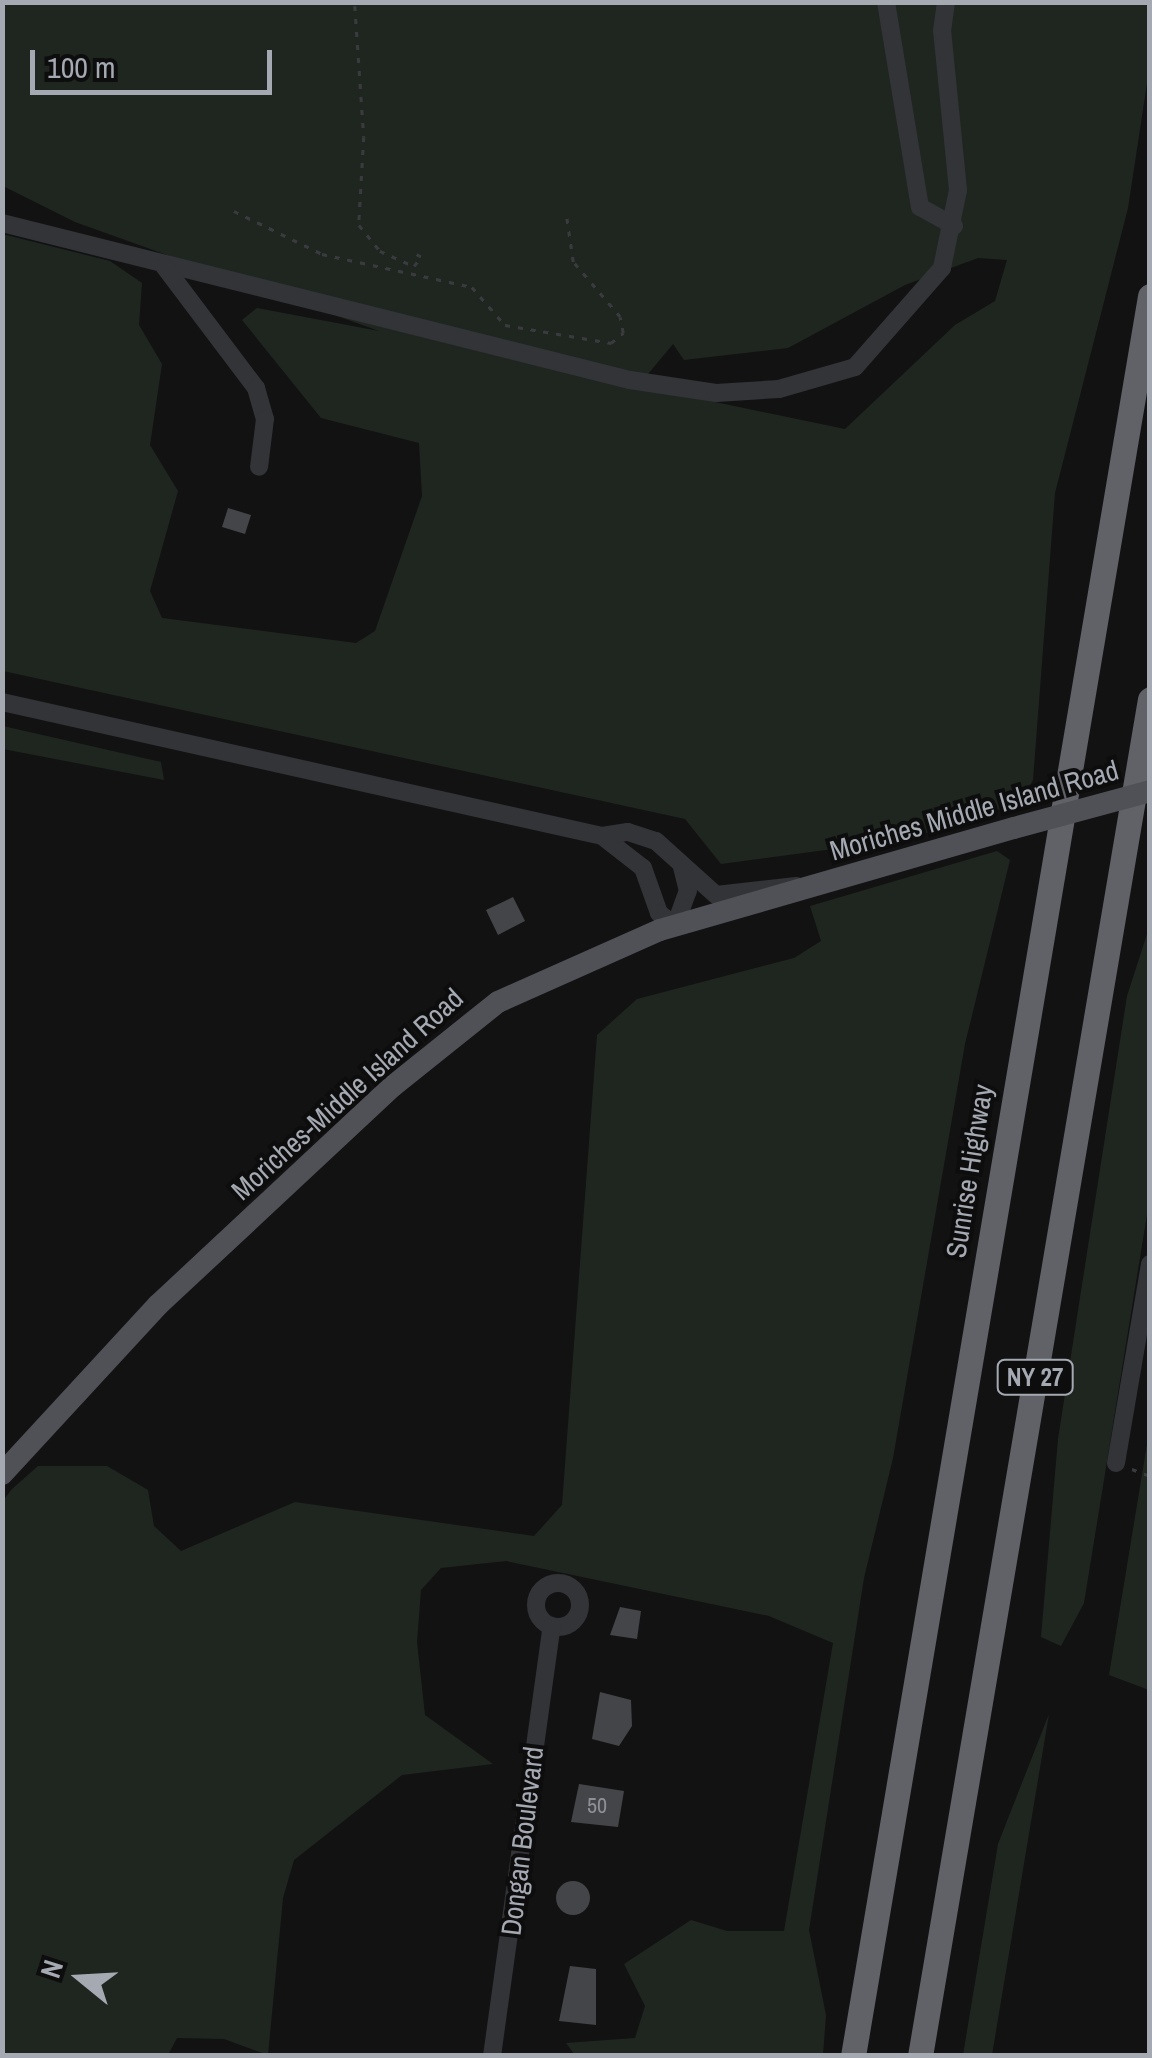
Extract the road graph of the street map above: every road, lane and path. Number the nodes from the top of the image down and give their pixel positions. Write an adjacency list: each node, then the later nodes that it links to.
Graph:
1 (886, 2): 7 (street)
2 (946, 2): 7 (street)
3 (356, 6): 8 (path)
4 (234, 211): 5 (path)
5 (566, 214)
6 (2, 223): 9 (street)
7 (954, 226): 9 (street)
8 (413, 253)
9 (164, 266): 11 (street)
10 (1150, 296): 24 (highway, Sunrise Highway / NY 27)
11 (259, 467)
12 (1150, 699): 25 (highway, NY 27)
13 (2, 702): 15 (street)
14 (1150, 791): 17 (main road, Moriches Middle Island Road, bridge)
15 (602, 836): 16 (street); 18 (street)
16 (682, 867): 17 (street); 18 (street)
17 (814, 887): 18 (main road, Moriches-Middle Island Road)
18 (675, 926): 21 (main road, Moriches-Middle Island Road)
19 (1150, 1264): 20 (street)
20 (1116, 1463)
21 (2, 1474)
22 (552, 1626): 23 (street, Dongan Boulevard)
23 (492, 2056)
24 (853, 2056)
25 (920, 2056)

